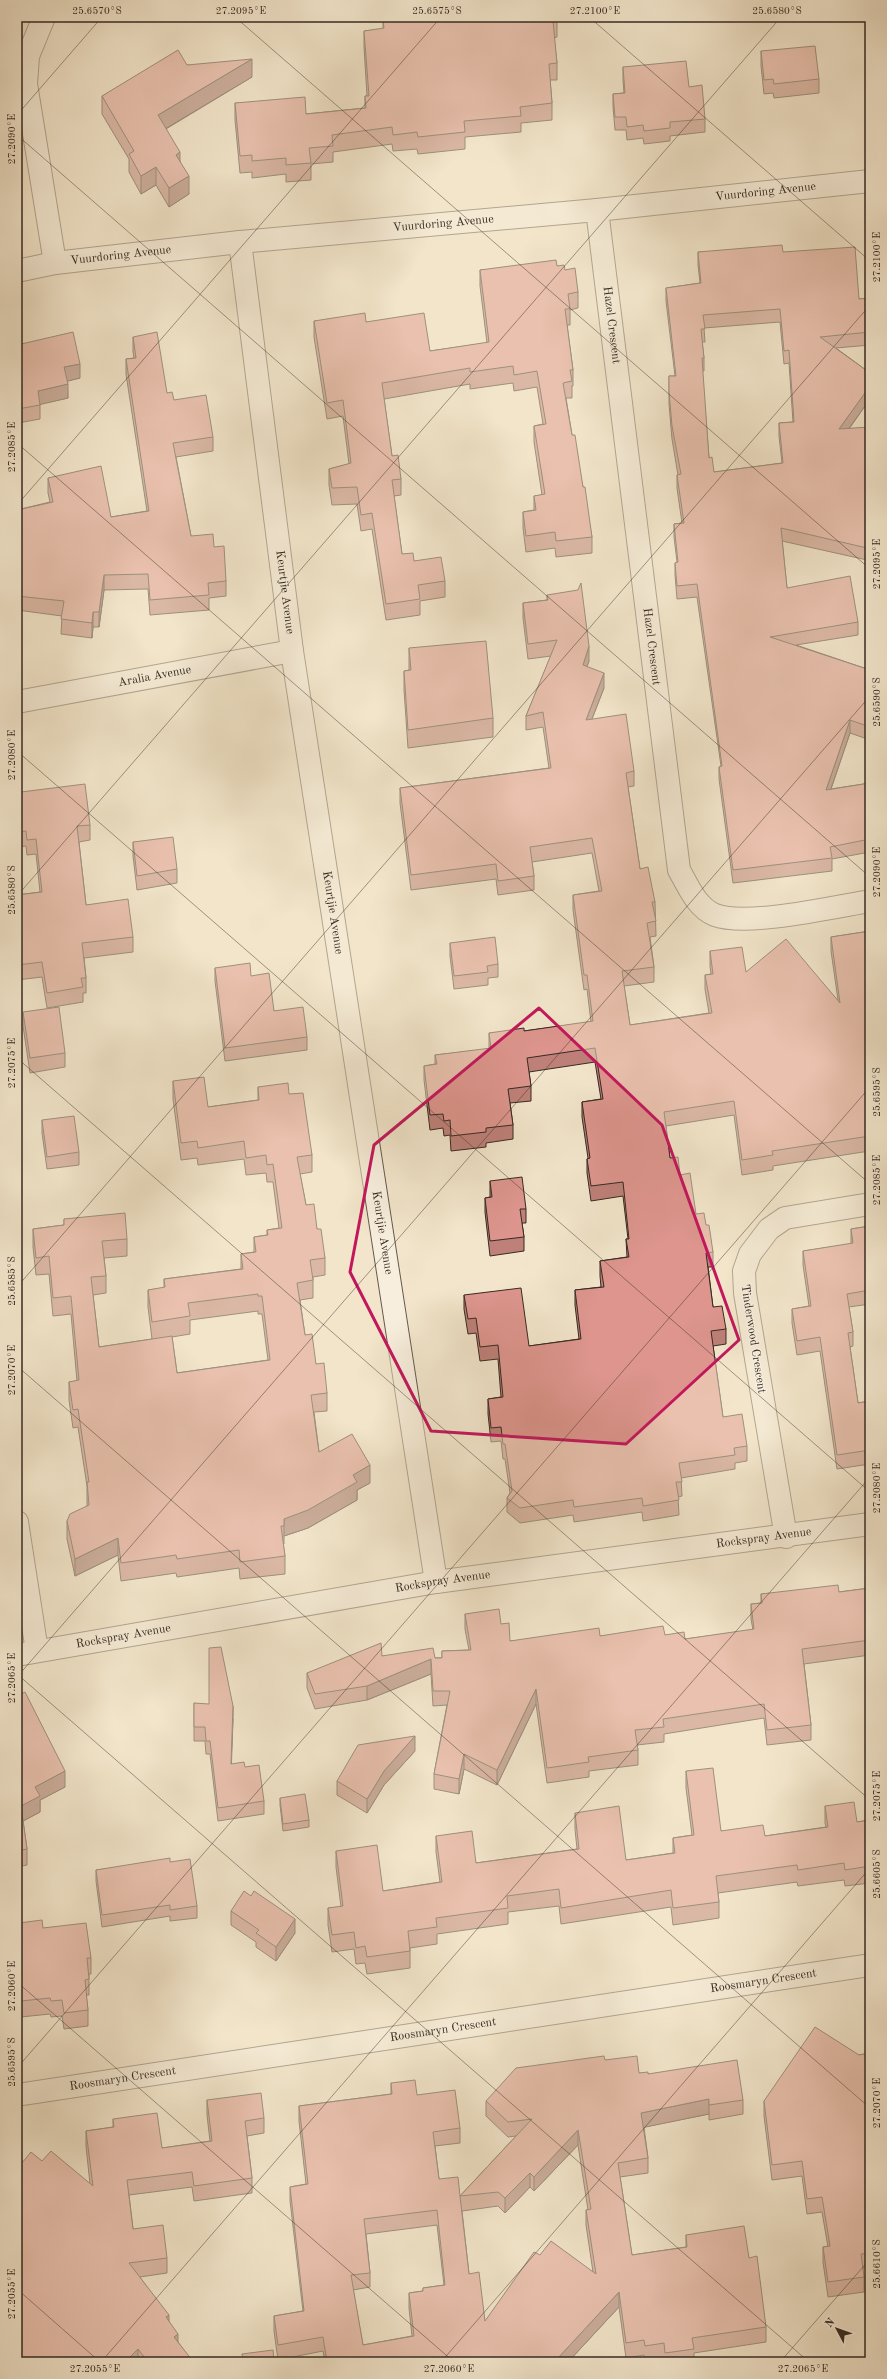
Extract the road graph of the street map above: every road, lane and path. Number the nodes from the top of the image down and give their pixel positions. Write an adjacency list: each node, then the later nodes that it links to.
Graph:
1 (44, 17): 5 (street)
2 (870, 181): 3 (street, Vuurdoring Avenue)
3 (597, 210): 4 (street, Vuurdoring Avenue); 9 (street, Hazel Crescent)
4 (240, 242): 5 (street, Vuurdoring Avenue); 7 (street, Keurtjie Avenue)
5 (55, 263): 6 (street, Vuurdoring Avenue)
6 (17, 271)
7 (292, 651): 8 (street, Aralia Avenue); 14 (street, Keurtjie Avenue)
8 (17, 702)
9 (870, 901)
10 (870, 1204): 13 (street, Tinderwood Crescent)
11 (17, 1522): 15 (street)
12 (870, 1524): 13 (street, Rockspray Avenue)
13 (786, 1537): 14 (street, Rockspray Avenue)
14 (436, 1582): 15 (street, Rockspray Avenue)
15 (27, 1653)
16 (870, 1965): 17 (street, Roosmaryn Crescent)
17 (17, 2095)

